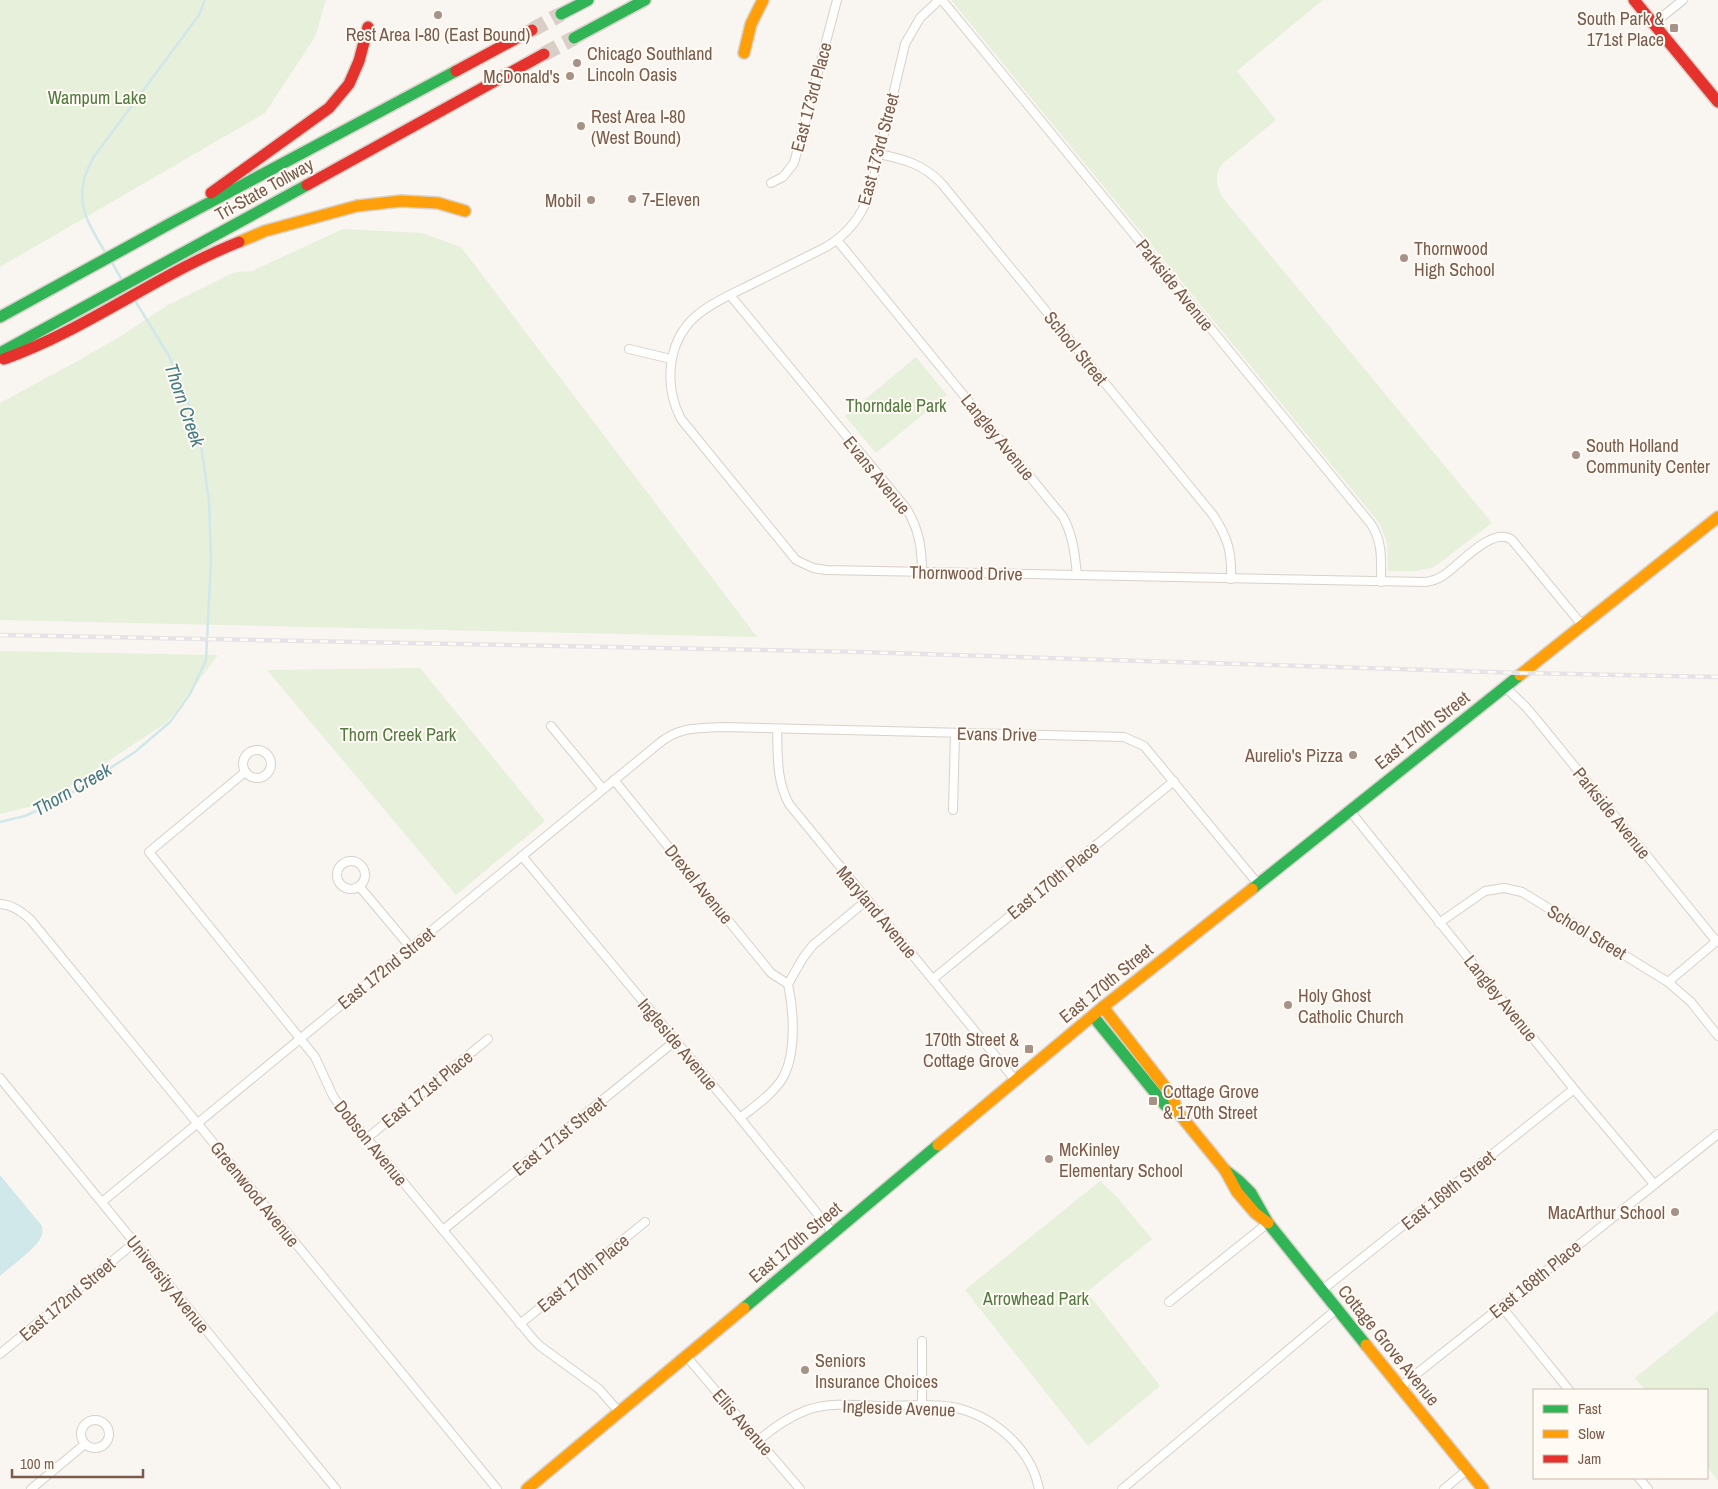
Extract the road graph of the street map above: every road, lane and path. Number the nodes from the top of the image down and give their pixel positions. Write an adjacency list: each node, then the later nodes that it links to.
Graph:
1 (588, 0): 8 (main road)
2 (645, 0): 12 (main road)
3 (763, 0): 13 (main road)
4 (837, 0): 17 (street, East 173rd Place)
5 (940, 0): 16 (street, East 173rd Street); 32 (street, Parkside Avenue)
6 (1634, 0): 9 (main road)
7 (1683, 0): 9 (street)
8 (561, 14)
9 (1654, 24): 15 (main road)
10 (368, 27): 19 (main road)
11 (532, 30): 19 (main road, Tri-State Tollway)
12 (574, 38)
13 (744, 53)
14 (544, 54): 21 (main road, Tri-State Tollway)
15 (1718, 102)
16 (879, 154): 20 (street, East 173rd Street); 31 (street, School Street)
17 (771, 183)
18 (464, 211): 21 (main road)
19 (173, 222): 23 (main road, Tri-State Tollway)
20 (837, 240): 22 (street, East 173rd Street); 30 (street, Langley Avenue)
21 (173, 266): 25 (main road, Tri-State Tollway); 27 (main road)
22 (730, 296): 26 (street, East 173rd Street); 29 (street, Evans Avenue)
23 (0, 317)
24 (629, 349): 26 (street)
25 (0, 352)
26 (671, 359): 29 (street, Thornwood Drive)
27 (0, 361)
28 (1718, 517): 33 (main road, East 170th Street)
29 (922, 572): 30 (street, Thornwood Drive)
30 (1077, 576): 31 (street, Thornwood Drive)
31 (1231, 579): 32 (street, Thornwood Drive)
32 (1381, 582): 33 (street)
33 (1582, 625): 34 (main road, East 170th Street)
34 (1504, 687): 44 (main road, East 170th Street); 51 (street, Parkside Avenue)
35 (551, 726): 42 (street)
36 (777, 729): 37 (street, Evans Drive); 38 (street, Evans Drive); 48 (street, Maryland Avenue)
37 (954, 733): 41 (street, Evans Drive); 43 (street)
38 (671, 734): 40 (street, East 172nd Street)
39 (245, 772): 59 (street, Dobson Avenue)
40 (614, 780): 42 (street, East 172nd Street); 55 (street, Drexel Avenue)
41 (1174, 781): 46 (street, Evans Drive); 53 (street, East 170th Place)
42 (603, 789): 45 (street, East 172nd Street)
43 (953, 810)
44 (1350, 811): 46 (main road, East 170th Street); 50 (street, Langley Avenue)
45 (522, 856): 52 (street, East 172nd Street); 61 (street, Ingleside Avenue)
46 (1258, 884): 56 (main road, East 170th Street)
47 (359, 886): 52 (street)
48 (867, 900): 53 (street, Maryland Avenue); 55 (street)
49 (0, 904): 67 (street, Greenwood Avenue)
50 (1440, 922): 54 (street, School Street); 64 (street, Langley Avenue)
51 (1717, 941): 54 (street)
52 (411, 948): 59 (street, East 172nd Street)
53 (933, 979): 63 (street, Maryland Avenue)
54 (1668, 982): 58 (street, School Street)
55 (788, 984): 66 (street)
56 (1103, 1007): 57 (main road, East 170th Street); 65 (main road, Cottage Grove Avenue)
57 (1093, 1016): 63 (main road, East 170th Street); 65 (main road, Cottage Grove Avenue)
58 (1718, 1036)
59 (301, 1039): 67 (street, East 172nd Street); 69 (street, Dobson Avenue)
60 (488, 1039): 69 (street, East 171st Place)
61 (676, 1041): 66 (street, Ingleside Avenue); 74 (street, East 171st Street)
62 (0, 1078): 71 (street, University Avenue)
63 (1015, 1080): 75 (main road, East 170th Street)
64 (1574, 1089): 70 (street, Langley Avenue); 77 (street, East 169th Street)
65 (1178, 1111): 73 (main road, Cottage Grove Avenue)
66 (740, 1118): 75 (street, Ingleside Avenue)
67 (197, 1124): 71 (street, East 172nd Street); 95 (street, Greenwood Avenue)
68 (1718, 1134): 70 (street, East 168th Place)
69 (366, 1139): 74 (street, Dobson Avenue)
70 (1654, 1184): 79 (street, East 168th Place)
71 (102, 1202): 76 (street, University Avenue)
72 (645, 1222): 81 (street, East 170th Place)
73 (1268, 1223): 77 (main road, Cottage Grove Avenue); 78 (street)
74 (443, 1230): 81 (street, Dobson Avenue)
75 (833, 1233): 84 (main road, East 170th Street)
76 (134, 1243): 83 (street, East 172nd Street); 94 (street, University Avenue)
77 (1322, 1290): 80 (main road, Cottage Grove Avenue)
78 (1169, 1302)
79 (1501, 1306): 85 (street, East 168th Place); 86 (street)
80 (1338, 1309): 85 (main road, Cottage Grove Avenue); 99 (street)
81 (520, 1324): 88 (street, Dobson Avenue)
82 (922, 1341): 87 (street)
83 (0, 1354)
84 (686, 1356): 88 (main road, East 170th Street); 89 (street, Ellis Avenue)
85 (1400, 1387): 91 (main road, Cottage Grove Avenue)
86 (1568, 1389)
87 (922, 1406): 89 (street, Ingleside Avenue); 98 (street, Ingleside Avenue)
88 (619, 1412): 96 (main road, East 170th Street)
89 (759, 1440): 97 (street, Ellis Avenue)
90 (85, 1444): 93 (street)
91 (1467, 1470): 100 (street); 101 (main road, Cottage Grove Avenue)
92 (1640, 1479): 102 (street)
93 (31, 1489)
94 (336, 1489)
95 (497, 1489)
96 (527, 1489)
97 (800, 1489)
98 (1039, 1489)
99 (1122, 1489)
100 (1444, 1489)
101 (1483, 1489)
102 (1648, 1489)

